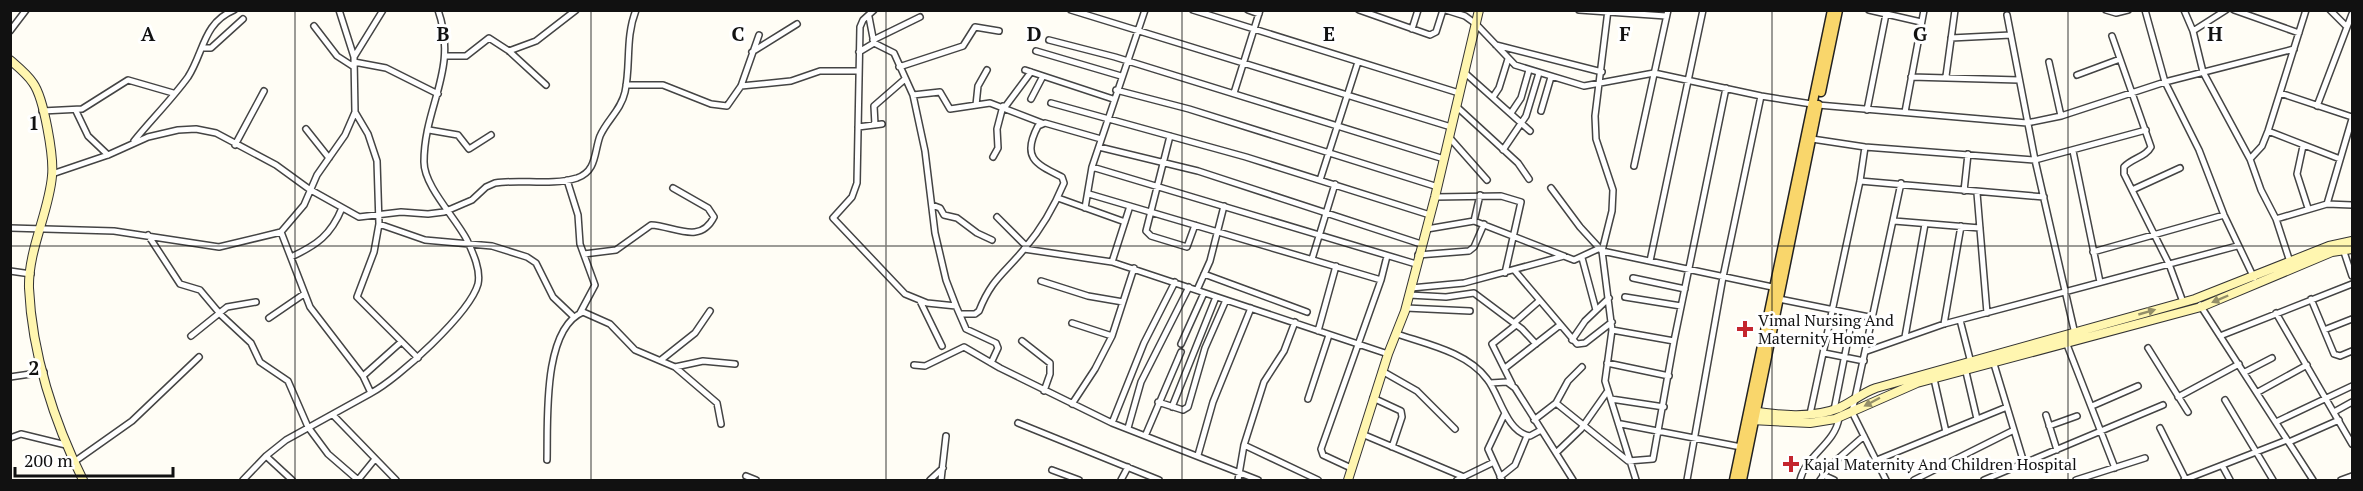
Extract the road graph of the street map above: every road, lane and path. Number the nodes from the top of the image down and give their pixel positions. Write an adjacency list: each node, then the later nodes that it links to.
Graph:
1 (26, 10): 51 (street)
2 (234, 10): 62 (street)
3 (339, 10): 73 (street)
4 (383, 10): 73 (street)
5 (438, 10): 68 (street)
6 (576, 10): 64 (street)
7 (636, 10): 98 (street)
8 (874, 10): 40 (street)
9 (1071, 10): 48 (street)
10 (1145, 10): 48 (street)
11 (1193, 10): 49 (street)
12 (1248, 10): 32 (street)
13 (1359, 10): 50 (street)
14 (1418, 10): 50 (street)
15 (1479, 10): 45 (street)
16 (1579, 10): 34 (street)
17 (1703, 10): 93 (street)
18 (1832, 10): 116 (main road)
19 (1838, 10): 116 (main road)
20 (1869, 10): 37 (street)
21 (1924, 10): 43 (street)
22 (1955, 10): 58 (street)
23 (2106, 10): 24 (street)
24 (2128, 10)
25 (2145, 10): 95 (street)
26 (2184, 10): 53 (street)
27 (2226, 10): 53 (street)
28 (2234, 10): 54 (street)
29 (2306, 10): 54 (street)
30 (2330, 10): 47 (street)
31 (1447, 11): 33 (street); 50 (street)
32 (1259, 12): 49 (street)
33 (1458, 12): 45 (street)
34 (1607, 12): 35 (street); 82 (street)
35 (1637, 13): 36 (street)
36 (1667, 13): 85 (street)
37 (1886, 14): 43 (street); 121 (street)
38 (2352, 14): 47 (street)
39 (2007, 15): 56 (street)
40 (869, 17): 60 (street); 67 (street)
41 (920, 17): 60 (street)
42 (243, 19): 62 (street)
43 (1921, 22): 91 (street)
44 (797, 24): 66 (street)
45 (1476, 24): 61 (street); 81 (street)
46 (314, 26): 73 (street)
47 (2347, 27): 119 (street)
48 (1138, 29): 72 (street); 76 (street)
49 (1255, 29): 74 (street); 76 (street)
50 (1412, 29)
51 (10, 31)
52 (999, 31): 77 (street)
53 (2193, 31): 83 (street)
54 (2299, 33): 63 (street)
55 (759, 35): 66 (street)
56 (2011, 35): 58 (street); 94 (street)
57 (2112, 36): 70 (street)
58 (1951, 38): 89 (street)
59 (1049, 40): 72 (street)
60 (874, 42): 67 (street); 77 (street)
61 (1494, 45): 69 (street); 82 (street)
62 (202, 48): 103 (street)
63 (2294, 49): 83 (street); 107 (street)
64 (509, 51): 68 (street); 97 (street)
65 (1036, 51): 88 (street)
66 (752, 52): 99 (street)
67 (859, 52): 80 (street)
68 (446, 56): 108 (street)
69 (1508, 59): 79 (street); 112 (street)
70 (2120, 59): 86 (street); 106 (street)
71 (10, 60): 122 (street)
72 (1126, 61): 88 (street); 104 (street)
73 (354, 62): 108 (street); 125 (street)
74 (1358, 62): 105 (street); 110 (street)
75 (2049, 62): 128 (street)
76 (1245, 63): 104 (street); 110 (street)
77 (899, 68): 92 (street)
78 (987, 70): 117 (street)
79 (1529, 70): 84 (street); 127 (street)
80 (858, 71): 99 (street); 137 (street)
81 (1464, 72): 105 (street); 112 (street)
82 (1602, 72): 96 (street)
83 (2203, 72): 95 (street); 162 (street)
84 (1539, 73): 90 (street); 132 (street)
85 (1654, 73): 93 (street); 96 (street); 166 (street)
86 (2077, 75)
87 (1043, 76): 113 (street); 114 (street); 120 (street)
88 (1121, 76): 101 (street)
89 (1946, 76): 91 (street); 94 (street)
90 (1551, 77): 96 (street); 124 (street)
91 (1911, 77): 126 (street)
92 (905, 79): 109 (street); 135 (street)
93 (1688, 80): 100 (street); 240 (street)
94 (2019, 80): 133 (street)
95 (2165, 82): 106 (street); 203 (street)
96 (1600, 84): 231 (street)
97 (546, 85)
98 (626, 85): 99 (street); 171 (street)
99 (741, 86)
100 (1726, 88): 111 (street); 247 (street)
101 (1116, 90): 114 (street); 156 (street)
102 (264, 91): 150 (street)
103 (173, 93): 123 (street); 149 (street)
104 (1234, 93): 136 (street)
105 (1459, 93): 118 (street)
106 (2132, 93): 128 (street); 141 (street)
107 (2280, 93): 119 (street); 143 (street)
108 (438, 94): 140 (street)
109 (913, 95): 117 (street); 191 (street)
110 (1348, 95): 136 (street); 138 (street)
111 (1761, 96): 116 (street); 254 (street)
112 (1492, 97): 127 (street)
113 (1032, 99)
114 (1113, 99): 130 (street)
115 (1051, 103): 130 (street)
116 (1815, 104): 121 (street); 148 (main road); 264 (main road)
117 (976, 105): 120 (street)
118 (1456, 106): 138 (street); 154 (street)
119 (2318, 106): 129 (street)
120 (1004, 107): 131 (street); 159 (street)
121 (1867, 110): 126 (street)
122 (42, 111): 123 (street); 169 (street)
123 (76, 111): 158 (street)
124 (1541, 111)
125 (355, 112): 160 (street); 200 (street)
126 (1905, 112): 133 (street)
127 (1511, 114): 132 (street)
128 (2061, 116): 133 (street)
129 (2352, 118): 163 (street)
130 (1106, 120): 145 (street); 147 (street)
131 (1042, 123): 147 (street); 189 (street)
132 (1521, 123): 142 (street); 154 (street)
133 (2027, 123): 164 (street)
134 (882, 124): 135 (street)
135 (875, 125): 137 (street)
136 (1338, 125): 156 (street); 161 (street)
137 (858, 127): 277 (street)
138 (1451, 127): 146 (street)
139 (306, 129): 160 (street)
140 (429, 130): 144 (street); 198 (street)
141 (2146, 130): 155 (street); 182 (street)
142 (1530, 131)
143 (2268, 131): 151 (street); 162 (street)
144 (491, 135)
145 (1170, 136): 165 (street); 172 (street)
146 (1449, 137): 161 (street); 173 (street)
147 (1101, 139): 152 (street)
148 (1812, 140): 153 (street); 264 (main road)
149 (131, 145): 150 (street); 158 (street)
150 (235, 145): 181 (street)
151 (2303, 146): 163 (street); 197 (street)
152 (1100, 147): 165 (street); 167 (street)
153 (1865, 147): 157 (street); 174 (street)
154 (1503, 150): 170 (street)
155 (2073, 151): 164 (street); 232 (street)
156 (1328, 153): 172 (street); 177 (street)
157 (1968, 154): 164 (street); 183 (street)
158 (108, 155): 169 (street)
159 (993, 157)
160 (328, 158): 181 (street)
161 (1444, 159): 177 (street)
162 (2250, 159): 205 (street)
163 (2340, 159): 190 (street)
164 (2035, 160): 188 (street)
165 (1164, 162): 179 (street); 201 (street)
166 (1634, 166)
167 (1092, 167): 179 (street); 185 (street)
168 (2180, 168): 182 (street)
169 (52, 174): 216 (street)
170 (1529, 179)
171 (567, 180): 198 (street); 233 (street)
172 (1320, 180): 176 (street)
173 (1487, 180)
174 (1860, 181): 175 (street); 290 (street)
175 (1901, 183): 183 (street); 207 (street)
176 (1335, 184): 201 (street); 202 (street)
177 (1438, 187): 187 (street)
178 (673, 188): 233 (street)
179 (1157, 188): 194 (street); 199 (street)
180 (1551, 188): 231 (street)
181 (309, 189): 195 (street); 218 (street)
182 (2132, 190): 222 (street)
183 (1964, 191): 184 (street)
184 (1977, 193): 188 (street); 215 (street)
185 (1089, 194): 193 (street); 196 (street)
186 (1480, 195): 187 (street); 206 (street); 221 (street)
187 (1435, 197): 202 (street)
188 (2044, 197): 268 (street)
189 (1058, 198): 196 (street); 230 (street)
190 (2327, 204): 192 (street); 197 (street)
191 (932, 205): 224 (street); 282 (street)
192 (2352, 205)
193 (1130, 206): 199 (street); 208 (street)
194 (1224, 206): 219 (street); 223 (street)
195 (342, 208): 200 (street); 237 (street)
196 (1085, 208): 208 (street)
197 (2308, 208): 205 (street)
198 (450, 210): 200 (street); 227 (street)
199 (1150, 212): 212 (street); 212 (street)
200 (378, 214): 209 (street)
201 (1326, 214): 223 (street); 226 (street)
202 (1430, 215): 217 (street)
203 (2224, 215): 222 (street); 228 (street)
204 (997, 217): 230 (street)
205 (2276, 219): 244 (street)
206 (1474, 221): 210 (street); 217 (street)
207 (1894, 221): 211 (street); 300 (street)
208 (1125, 222): 241 (street)
209 (380, 224): 227 (street); 323 (street)
210 (1484, 224): 221 (street); 234 (street)
211 (1925, 224): 213 (street); 318 (street)
212 (1195, 225): 219 (street)
213 (1961, 226): 215 (street); 307 (street)
214 (10, 228): 216 (street)
215 (1980, 228): 294 (street)
216 (38, 229): 220 (street); 250 (street)
217 (1425, 229): 226 (street)
218 (281, 232): 220 (street); 237 (street)
219 (1219, 232): 239 (street); 252 (street)
220 (148, 235): 291 (street)
221 (1513, 235): 235 (street); 251 (street)
222 (2156, 236): 232 (street); 243 (street)
223 (1318, 237): 236 (street); 239 (street)
224 (992, 240)
225 (2352, 241): 229 (street)
226 (1421, 244): 234 (street)
227 (469, 245): 298 (street); 336 (street)
228 (2237, 246): 243 (street); 256 (street)
229 (2346, 247): 244 (street); 253 (street)
230 (1025, 248): 241 (street); 296 (street)
231 (1601, 249): 238 (street); 240 (street); 272 (street)
232 (2093, 252): 260 (street)
233 (584, 254): 293 (street)
234 (1418, 255): 242 (street)
235 (1565, 255): 238 (street); 249 (street)
236 (1388, 256): 242 (street); 257 (street)
237 (291, 257): 269 (street)
238 (1582, 258): 287 (street)
239 (1312, 259): 245 (street)
240 (1650, 261): 247 (street)
241 (1112, 262): 246 (street)
242 (1416, 264): 266 (street)
243 (2169, 264): 260 (street); 281 (street)
244 (2291, 264): 256 (street)
245 (1336, 266): 257 (street); 311 (street)
246 (1134, 268): 259 (street); 280 (street)
247 (1689, 269): 254 (street); 263 (street)
248 (10, 271): 250 (street)
249 (1515, 271): 251 (street); 278 (street)
250 (31, 273): 352 (street)
251 (1505, 273): 266 (street)
252 (1204, 274): 265 (street); 292 (street)
253 (2352, 276)
254 (1723, 277): 264 (street); 419 (street)
255 (1633, 278): 263 (street)
256 (2255, 279): 274 (street); 284 (street, one-way to 284)
257 (1381, 280): 326 (street)
258 (1041, 281): 280 (street)
259 (1175, 282): 262 (street); 400 (street)
260 (2100, 282): 268 (street)
261 (2352, 284): 275 (street)
262 (1189, 287): 265 (street); 405 (street)
263 (1685, 289): 283 (street)
264 (1778, 289): 273 (main road); 390 (main road)
265 (1197, 290): 267 (street)
266 (1410, 291): 286 (street); 306 (street)
267 (1204, 293): 270 (street); 324 (street)
268 (2065, 293): 294 (street); 313 (street)
269 (304, 294): 299 (street); 355 (street)
270 (1216, 297): 276 (street); 381 (street)
271 (1625, 297): 283 (street)
272 (1609, 298): 287 (street); 304 (street)
273 (1779, 299): 290 (street); 390 (main road)
274 (2195, 299): 281 (street); 284 (street)
275 (2311, 299): 295 (street); 310 (street)
276 (1226, 300): 285 (street); 381 (street)
277 (920, 301): 282 (street); 327 (street)
278 (1539, 301): 306 (street); 308 (street)
279 (255, 302): 291 (street)
280 (1123, 302): 316 (street)
281 (2183, 302): 313 (street, one-way to 281)
282 (956, 306): 296 (street)
283 (1681, 306): 322 (street)
284 (2201, 307): 317 (street); 320 (street)
285 (1251, 308): 303 (street); 429 (street)
286 (1406, 308): 289 (street); 312 (street)
287 (1596, 309): 319 (street)
288 (710, 311): 338 (street)
289 (1470, 311)
290 (1834, 311): 297 (street); 332 (street)
291 (219, 312): 315 (street); 404 (street)
292 (1307, 312)
293 (580, 313): 298 (street); 338 (street)
294 (1987, 313): 301 (street)
295 (2276, 313): 317 (street); 346 (street)
296 (961, 314): 340 (street)
297 (1852, 314): 300 (street); 335 (street)
298 (574, 317): 433 (street)
299 (269, 318)
300 (1874, 318): 329 (street)
301 (1960, 320): 307 (street); 342 (street)
302 (2352, 320): 310 (street)
303 (1295, 322): 311 (street); 423 (street)
304 (1612, 322): 309 (street); 319 (street)
305 (1072, 323): 316 (street)
306 (1515, 324): 325 (street); 350 (street)
307 (1944, 324): 318 (street)
308 (1560, 325): 319 (street); 325 (street)
309 (1612, 330): 322 (street); 341 (street)
310 (2324, 330): 330 (street)
311 (1318, 331): 314 (street)
312 (1397, 333): 333 (street); 359 (street)
313 (2075, 333): 320 (street)
314 (1329, 335): 326 (street); 371 (street)
315 (191, 336)
316 (1112, 336): 377 (street)
317 (2220, 336): 345 (street)
318 (1905, 337): 329 (street)
319 (1572, 340)
320 (2065, 340): 342 (street); 344 (street); 380 (street)
321 (1022, 341): 363 (street)
322 (1674, 341): 356 (street)
323 (401, 342): 336 (street); 355 (street)
324 (1181, 344)
325 (1536, 344): 350 (street)
326 (1359, 345): 333 (street); 442 (street)
327 (942, 346)
328 (2148, 348): 368 (street)
329 (1867, 351): 339 (street)
330 (2352, 351)
331 (1181, 352): 374 (street)
332 (1824, 353): 335 (street); 388 (street)
333 (1388, 354): 351 (street)
334 (199, 357): 436 (street)
335 (1843, 357): 339 (street); 383 (street)
336 (418, 358): 366 (street)
337 (2272, 358): 354 (street)
338 (661, 360): 349 (street)
339 (1864, 361): 367 (street)
340 (990, 363): 347 (street); 363 (street)
341 (1607, 363): 356 (street); 364 (street)
342 (1971, 363): 367 (street)
343 (735, 364): 349 (street)
344 (1994, 364): 353 (street); 382 (street)
345 (2239, 364): 354 (street); 368 (street)
346 (2307, 364): 365 (street); 370 (street)
347 (914, 365)
348 (1582, 367): 376 (street)
349 (675, 368): 398 (street)
350 (1505, 368): 360 (street)
351 (1382, 371): 369 (street); 407 (street)
352 (44, 372): 357 (street); 422 (street)
353 (1966, 372): 358 (street); 394 (street)
354 (2245, 372): 365 (street)
355 (363, 376): 366 (street)
356 (1669, 376): 379 (street)
357 (10, 377)
358 (1934, 379): 384 (street, one-way to 384); 411 (street)
359 (1490, 383): 360 (street); 387 (street)
360 (1512, 384): 395 (street)
361 (2138, 386): 380 (street)
362 (2352, 386): 370 (street)
363 (1044, 391): 377 (street)
364 (1607, 392): 372 (street); 402 (street)
365 (2258, 392): 397 (street)
366 (371, 393): 389 (street)
367 (1855, 397): 383 (street); 384 (street)
368 (2178, 397): 385 (street)
369 (1373, 398): 414 (street); 424 (street)
370 (2326, 398): 386 (street); 397 (street)
371 (1308, 399)
372 (1611, 399): 379 (street); 401 (street)
373 (2226, 400): 428 (street)
374 (1158, 402): 381 (street); 413 (street)
375 (2352, 402): 386 (street)
376 (1556, 403): 395 (street); 402 (street)
377 (1072, 404): 400 (street)
378 (2163, 405): 412 (street)
379 (1664, 406): 410 (street)
380 (2092, 406): 412 (street)
381 (1172, 407)
382 (2007, 407): 394 (street); 409 (street)
383 (1834, 410): 388 (street)
384 (1852, 412): 393 (street); 417 (street)
385 (2188, 412)
386 (2334, 412): 396 (street)
387 (1505, 414): 416 (street); 437 (street)
388 (1810, 414): 390 (street)
389 (333, 415): 404 (street); 432 (street)
390 (1751, 415): 393 (street); 425 (main road); 473 (main road)
391 (2046, 415): 403 (street)
392 (2077, 416): 403 (street)
393 (1839, 418): 474 (street)
394 (1977, 419): 411 (street)
395 (1534, 420): 408 (street)
396 (2339, 420): 420 (street); 421 (street)
397 (2276, 422): 420 (street)
398 (721, 423)
399 (1018, 423): 439 (street)
400 (1112, 423): 405 (street)
401 (1620, 424): 410 (street); 434 (street)
402 (1584, 425): 427 (street); 434 (street)
403 (2049, 426): 426 (street)
404 (308, 427): 430 (street); 456 (street)
405 (1128, 428): 413 (street)
406 (2160, 428): 481 (street)
407 (1455, 429)
408 (1541, 430): 416 (street); 427 (street)
409 (2014, 430): 438 (street); 478 (street)
410 (1660, 431): 419 (street); 434 (street)
411 (1946, 432): 435 (street)
412 (2102, 432): 426 (street); 443 (street)
413 (1146, 434): 429 (street)
414 (1362, 434): 424 (street); 442 (street)
415 (946, 436): 441 (street)
416 (1527, 436): 451 (street)
417 (1864, 436): 435 (street); 450 (street)
418 (10, 438): 422 (street)
419 (1695, 438): 425 (street); 471 (street)
420 (2288, 441): 428 (street); 484 (street)
421 (2352, 442)
422 (66, 445): 436 (street)
423 (1244, 445): 446 (street); 466 (street)
424 (1392, 447): 449 (street)
425 (1741, 447): 472 (main road)
426 (2056, 450): 438 (street)
427 (1556, 453): 469 (street)
428 (2256, 453): 440 (street); 483 (street)
429 (1198, 455): 446 (street)
430 (266, 456): 454 (street); 455 (street)
431 (2145, 458): 443 (street)
432 (375, 459): 456 (street); 457 (street)
433 (547, 460)
434 (1628, 460): 470 (street)
435 (1877, 460): 444 (street)
436 (74, 462): 453 (street)
437 (1492, 463): 449 (street); 451 (street)
438 (2024, 463): 479 (street)
439 (1128, 467): 462 (street); 463 (street)
440 (2223, 467): 452 (street); 482 (street)
441 (942, 468): 459 (street); 460 (street)
442 (1351, 468): 467 (street)
443 (2115, 468): 480 (street)
444 (1881, 469): 476 (street); 477 (street)
445 (1052, 470): 461 (street)
446 (1240, 472): 464 (street); 465 (street)
447 (746, 476): 458 (street)
448 (2352, 476): 485 (street)
449 (1464, 477): 468 (street)
450 (1821, 478): 475 (street)
451 (1501, 479)
452 (2194, 479): 481 (street)
453 (83, 480)
454 (243, 480)
455 (292, 480)
456 (358, 480)
457 (396, 480)
458 (756, 480)
459 (930, 480)
460 (941, 480)
461 (1078, 480)
462 (1121, 480)
463 (1157, 480)
464 (1238, 480)
465 (1258, 480)
466 (1318, 480)
467 (1348, 480)
468 (1457, 480)
469 (1573, 480)
470 (1636, 480)
471 (1686, 480)
472 (1734, 480)
473 (1742, 480)
474 (1800, 480)
475 (1834, 480)
476 (1879, 480)
477 (1886, 480)
478 (1914, 480)
479 (1984, 480)
480 (2076, 480)
481 (2185, 480)
482 (2230, 480)
483 (2273, 480)
484 (2313, 480)
485 (2341, 480)

